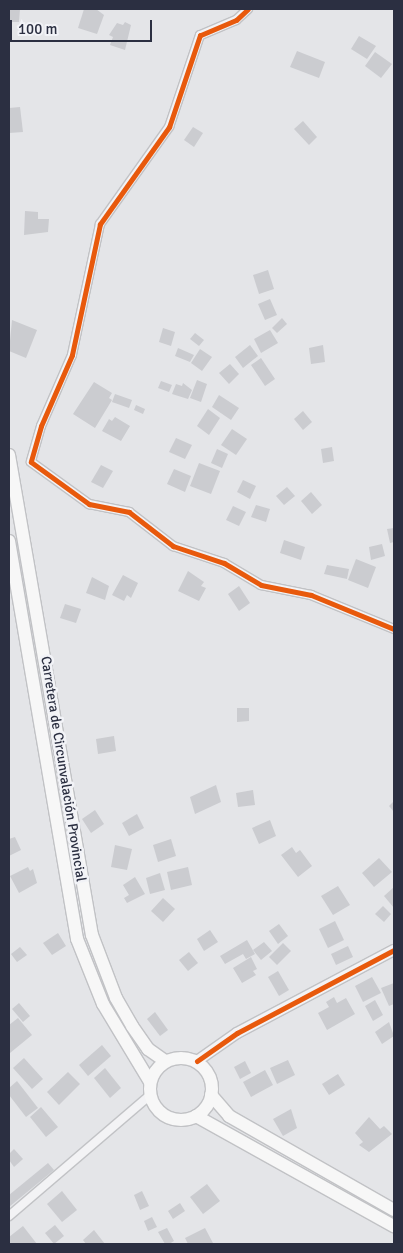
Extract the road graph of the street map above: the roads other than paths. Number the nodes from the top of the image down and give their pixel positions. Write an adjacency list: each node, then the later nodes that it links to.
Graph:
1 (248, 9): 4 (street)
2 (9, 456): 6 (highway, Carretera de Circunvalación Provincial)
3 (9, 541): 8 (highway, Carretera de Circunvalación Provincial)
4 (394, 629)
5 (394, 950): 7 (street)
6 (165, 1061): 7 (highway); 8 (highway)
7 (197, 1061): 9 (highway)
8 (150, 1088): 10 (highway); 12 (street)
9 (211, 1095): 10 (highway); 11 (highway)
10 (196, 1116): 13 (highway)
11 (394, 1210)
12 (9, 1216)
13 (394, 1226)

